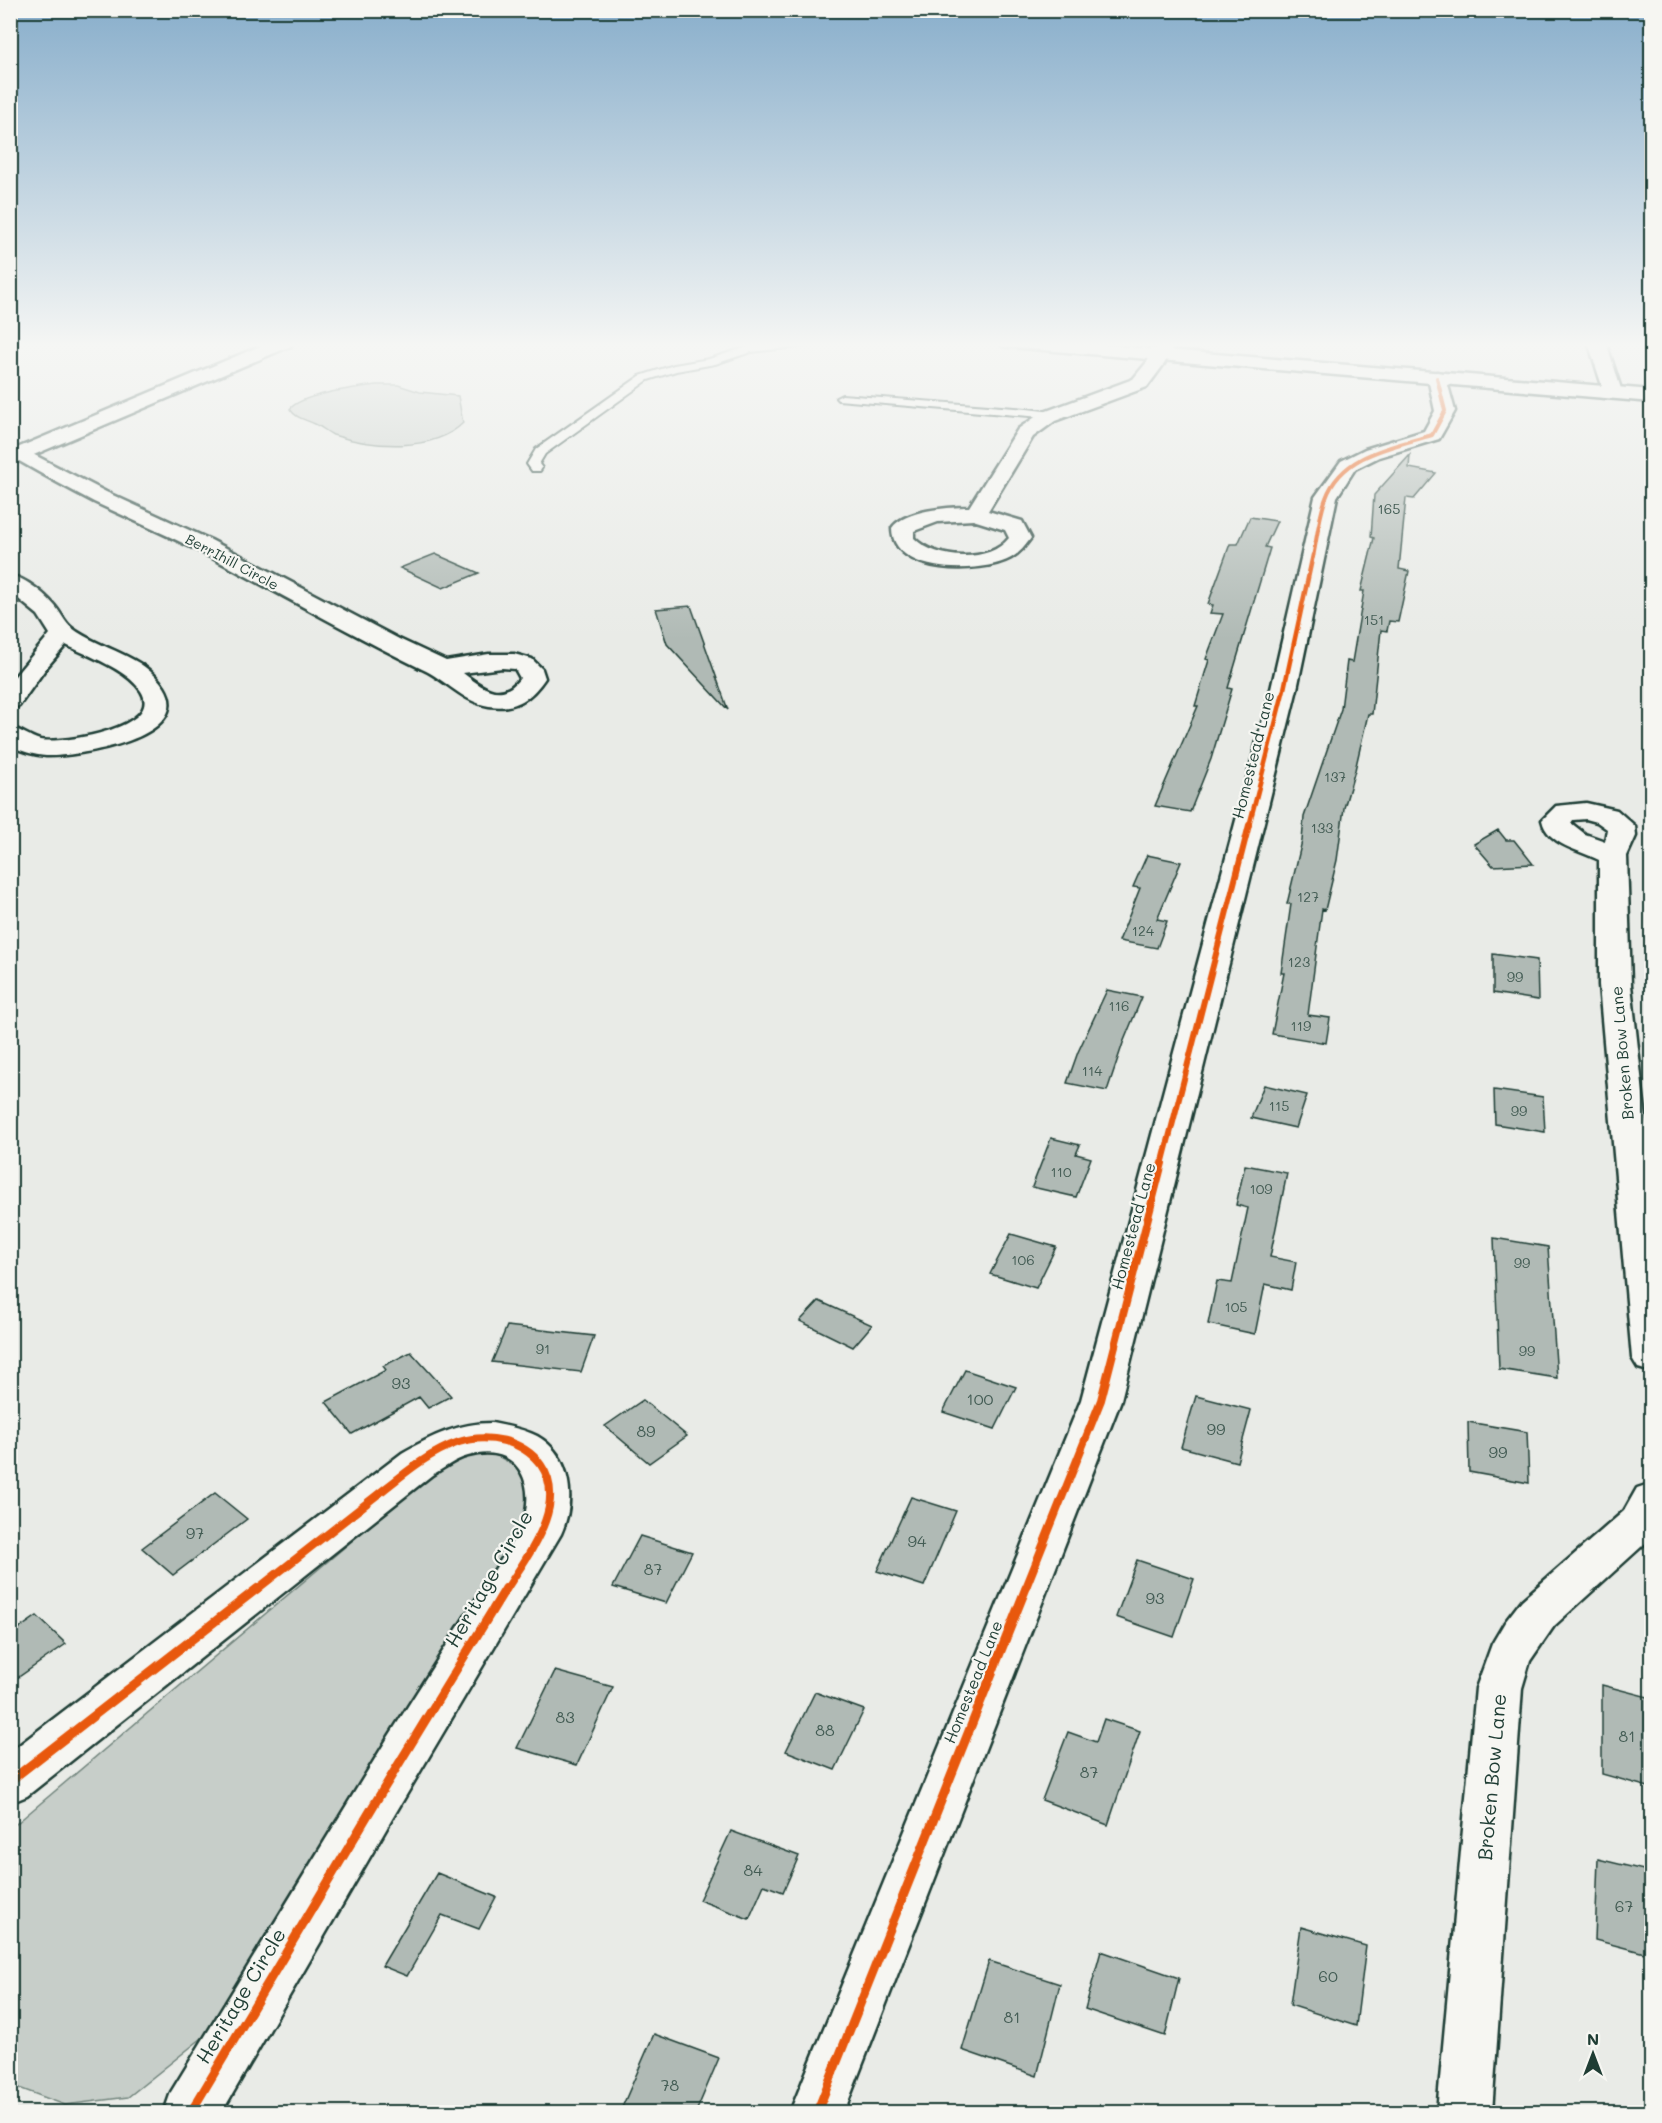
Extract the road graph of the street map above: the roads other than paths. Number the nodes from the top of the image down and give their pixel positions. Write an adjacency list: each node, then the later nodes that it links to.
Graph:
1 (52, 441): 5 (street)
2 (555, 441): 6 (lane)
3 (1020, 441): 7 (street)
4 (1412, 441): 18 (street, Homestead Lane)
5 (16, 457): 10 (street, BerrIhill Circle)
6 (536, 468)
7 (975, 514): 7 (street)
8 (10, 582): 9 (street)
9 (63, 634): 11 (street); 12 (street)
10 (443, 669)
11 (10, 701)
12 (10, 735)
13 (1613, 856): 14 (street, Broken Bow Lane)
14 (1652, 1358)
15 (1652, 1500): 19 (street, Broken Bow Lane)
16 (10, 1781): 17 (street, Heritage Circle)
17 (191, 2112)
18 (817, 2112)
19 (1464, 2112)

